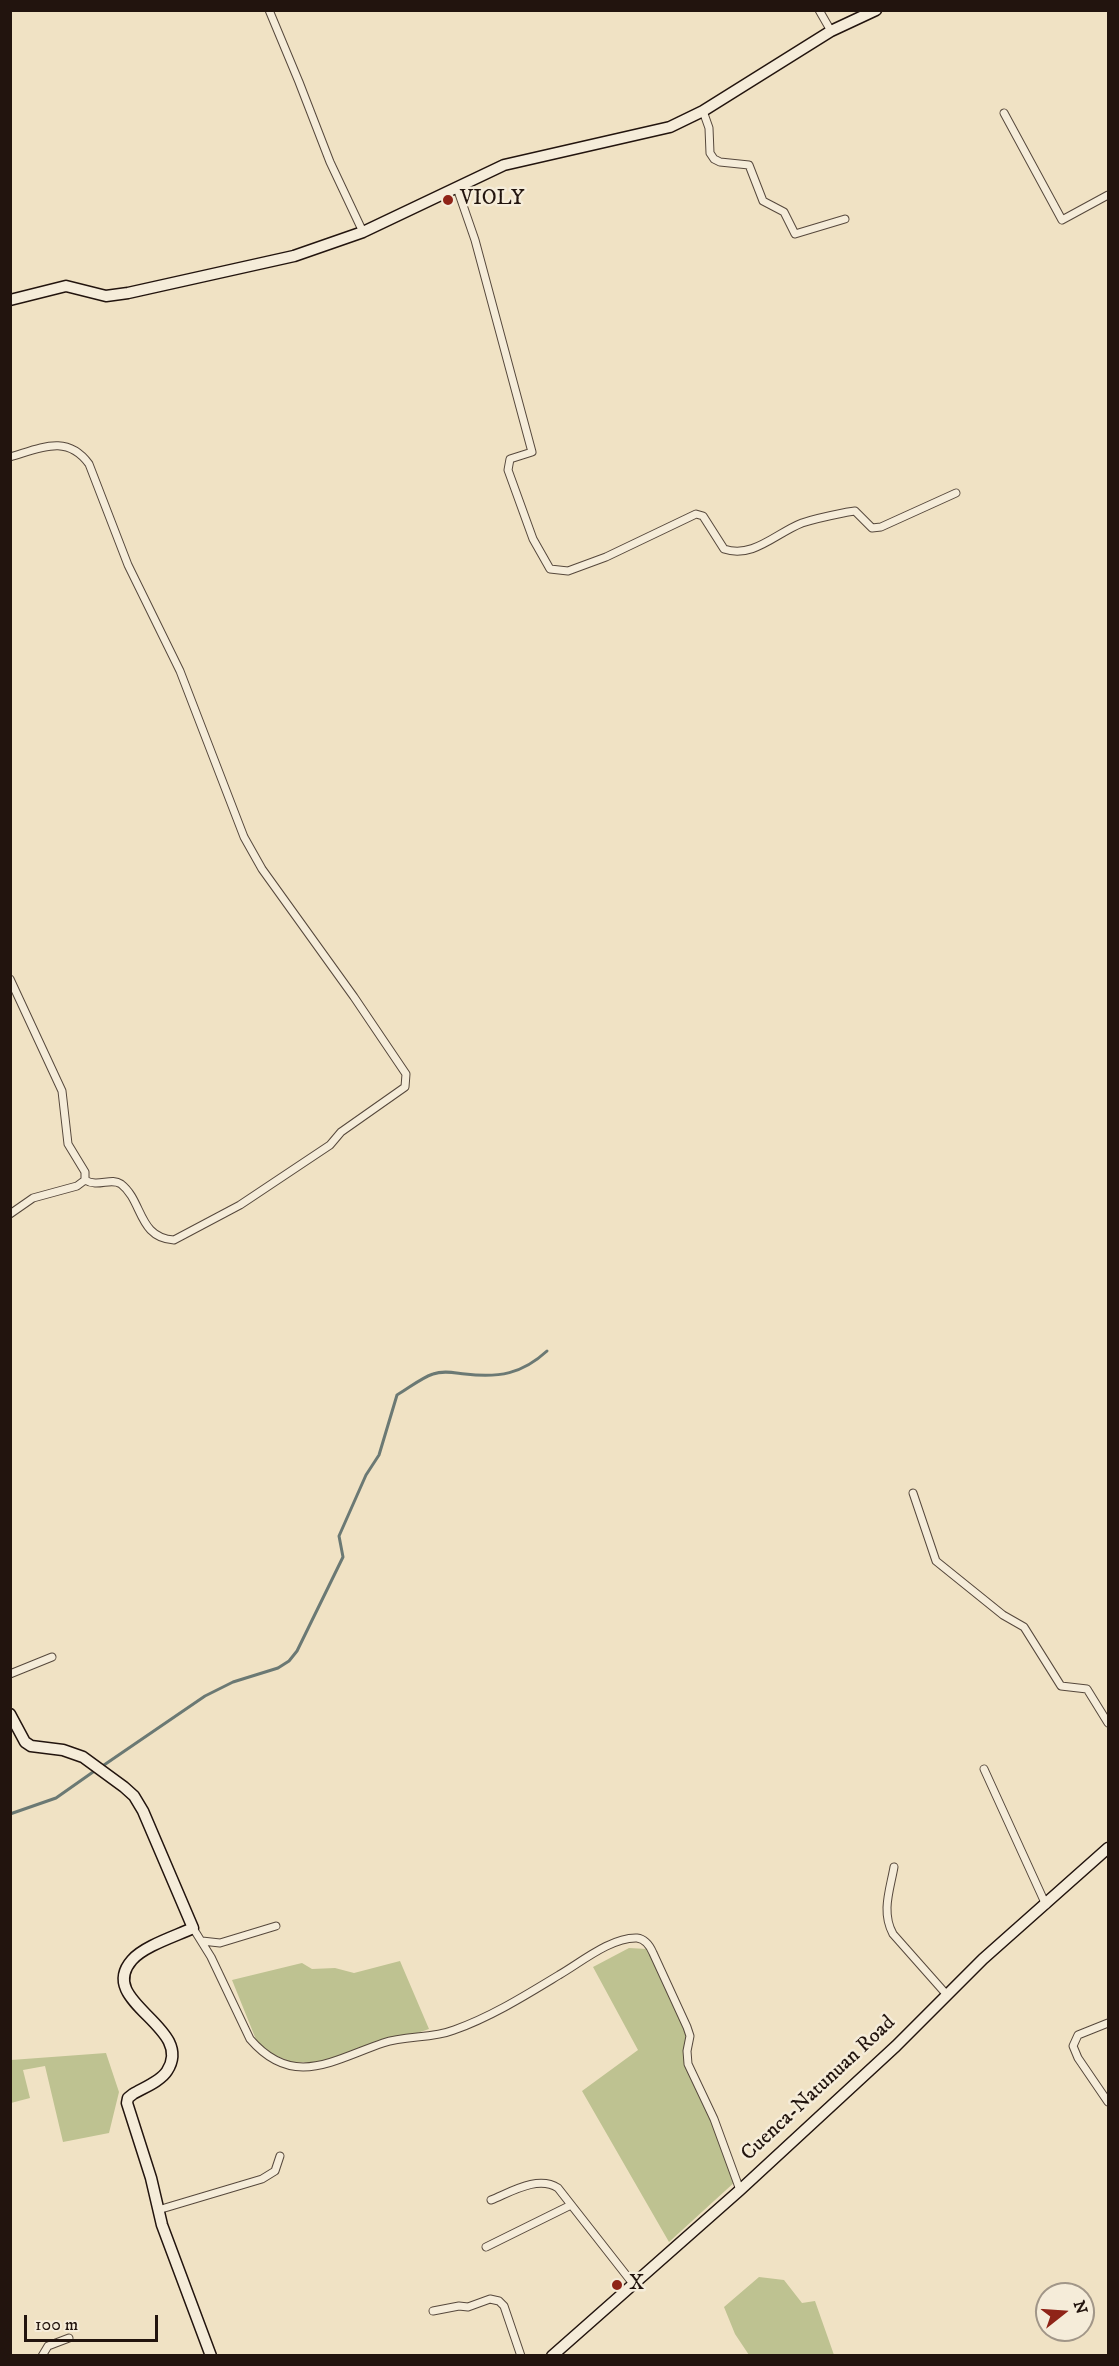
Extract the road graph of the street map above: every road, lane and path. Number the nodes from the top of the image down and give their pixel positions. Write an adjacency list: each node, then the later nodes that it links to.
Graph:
1 (269, 10): 10 (street)
2 (819, 10): 4 (street)
3 (876, 10): 4 (street)
4 (831, 31): 5 (street)
5 (703, 111): 7 (street); 9 (street)
6 (1004, 113): 8 (street)
7 (457, 188): 10 (street); 13 (street)
8 (1108, 195)
9 (845, 219)
10 (363, 232): 11 (street)
11 (10, 300)
12 (10, 457): 15 (street)
13 (956, 494)
14 (10, 979): 15 (street)
15 (85, 1180): 16 (street)
16 (10, 1214)
17 (913, 1492): 21 (street)
18 (52, 1657): 19 (street)
19 (10, 1674)
20 (10, 1714): 27 (street)
21 (1108, 1723)
22 (984, 1769): 25 (street)
23 (1108, 1848): 25 (street, Cuenca-Natunuan Road)
24 (894, 1867): 29 (street)
25 (1046, 1905): 29 (street, Cuenca-Natunuan Road)
26 (276, 1926): 28 (street)
27 (194, 1928): 28 (street); 36 (street)
28 (202, 1941): 33 (street)
29 (947, 1995): 33 (street, Cuenca-Natunuan Road)
30 (1108, 2023): 31 (street)
31 (1108, 2102)
32 (280, 2156): 36 (street)
33 (740, 2190): 38 (street, Cuenca-Natunuan Road)
34 (491, 2200): 35 (street)
35 (571, 2205): 37 (street); 38 (street)
36 (158, 2210): 42 (street)
37 (486, 2247)
38 (634, 2284): 44 (street, Cuenca-Natunuan Road)
39 (432, 2311): 43 (street)
40 (69, 2338): 41 (street)
41 (42, 2355)
42 (211, 2355)
43 (520, 2355)
44 (552, 2355)

